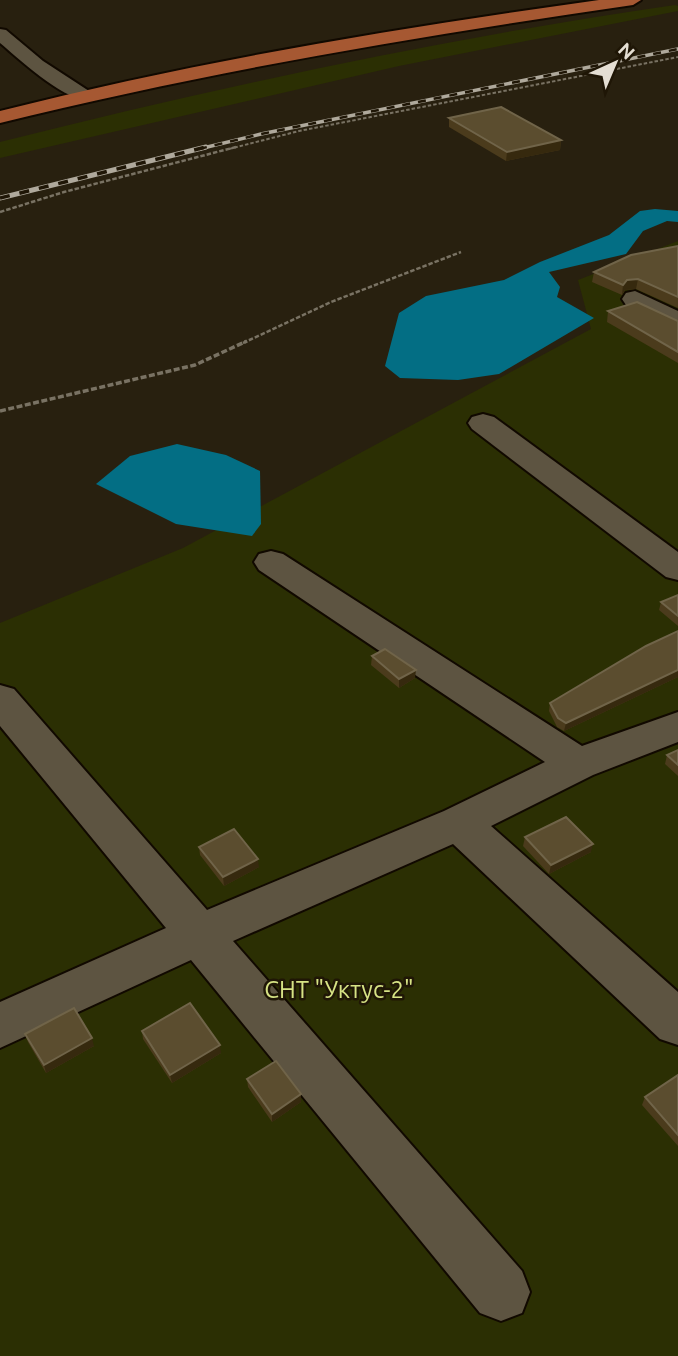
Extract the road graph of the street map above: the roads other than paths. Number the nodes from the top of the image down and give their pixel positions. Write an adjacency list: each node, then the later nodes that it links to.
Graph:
1 (633, 0): 3 (main road)
2 (0, 34): 3 (street)
3 (82, 95): 4 (main road)
4 (0, 117)
5 (635, 299): 6 (street)
6 (678, 322)
7 (483, 423): 9 (street)
8 (271, 562): 12 (street)
9 (678, 569)
10 (0, 699): 14 (street)
11 (678, 726): 12 (street)
12 (578, 764): 13 (street)
13 (459, 823): 14 (street); 15 (street)
14 (200, 934): 16 (street); 17 (street)
15 (678, 1023)
16 (0, 1026)
17 (500, 1292)

